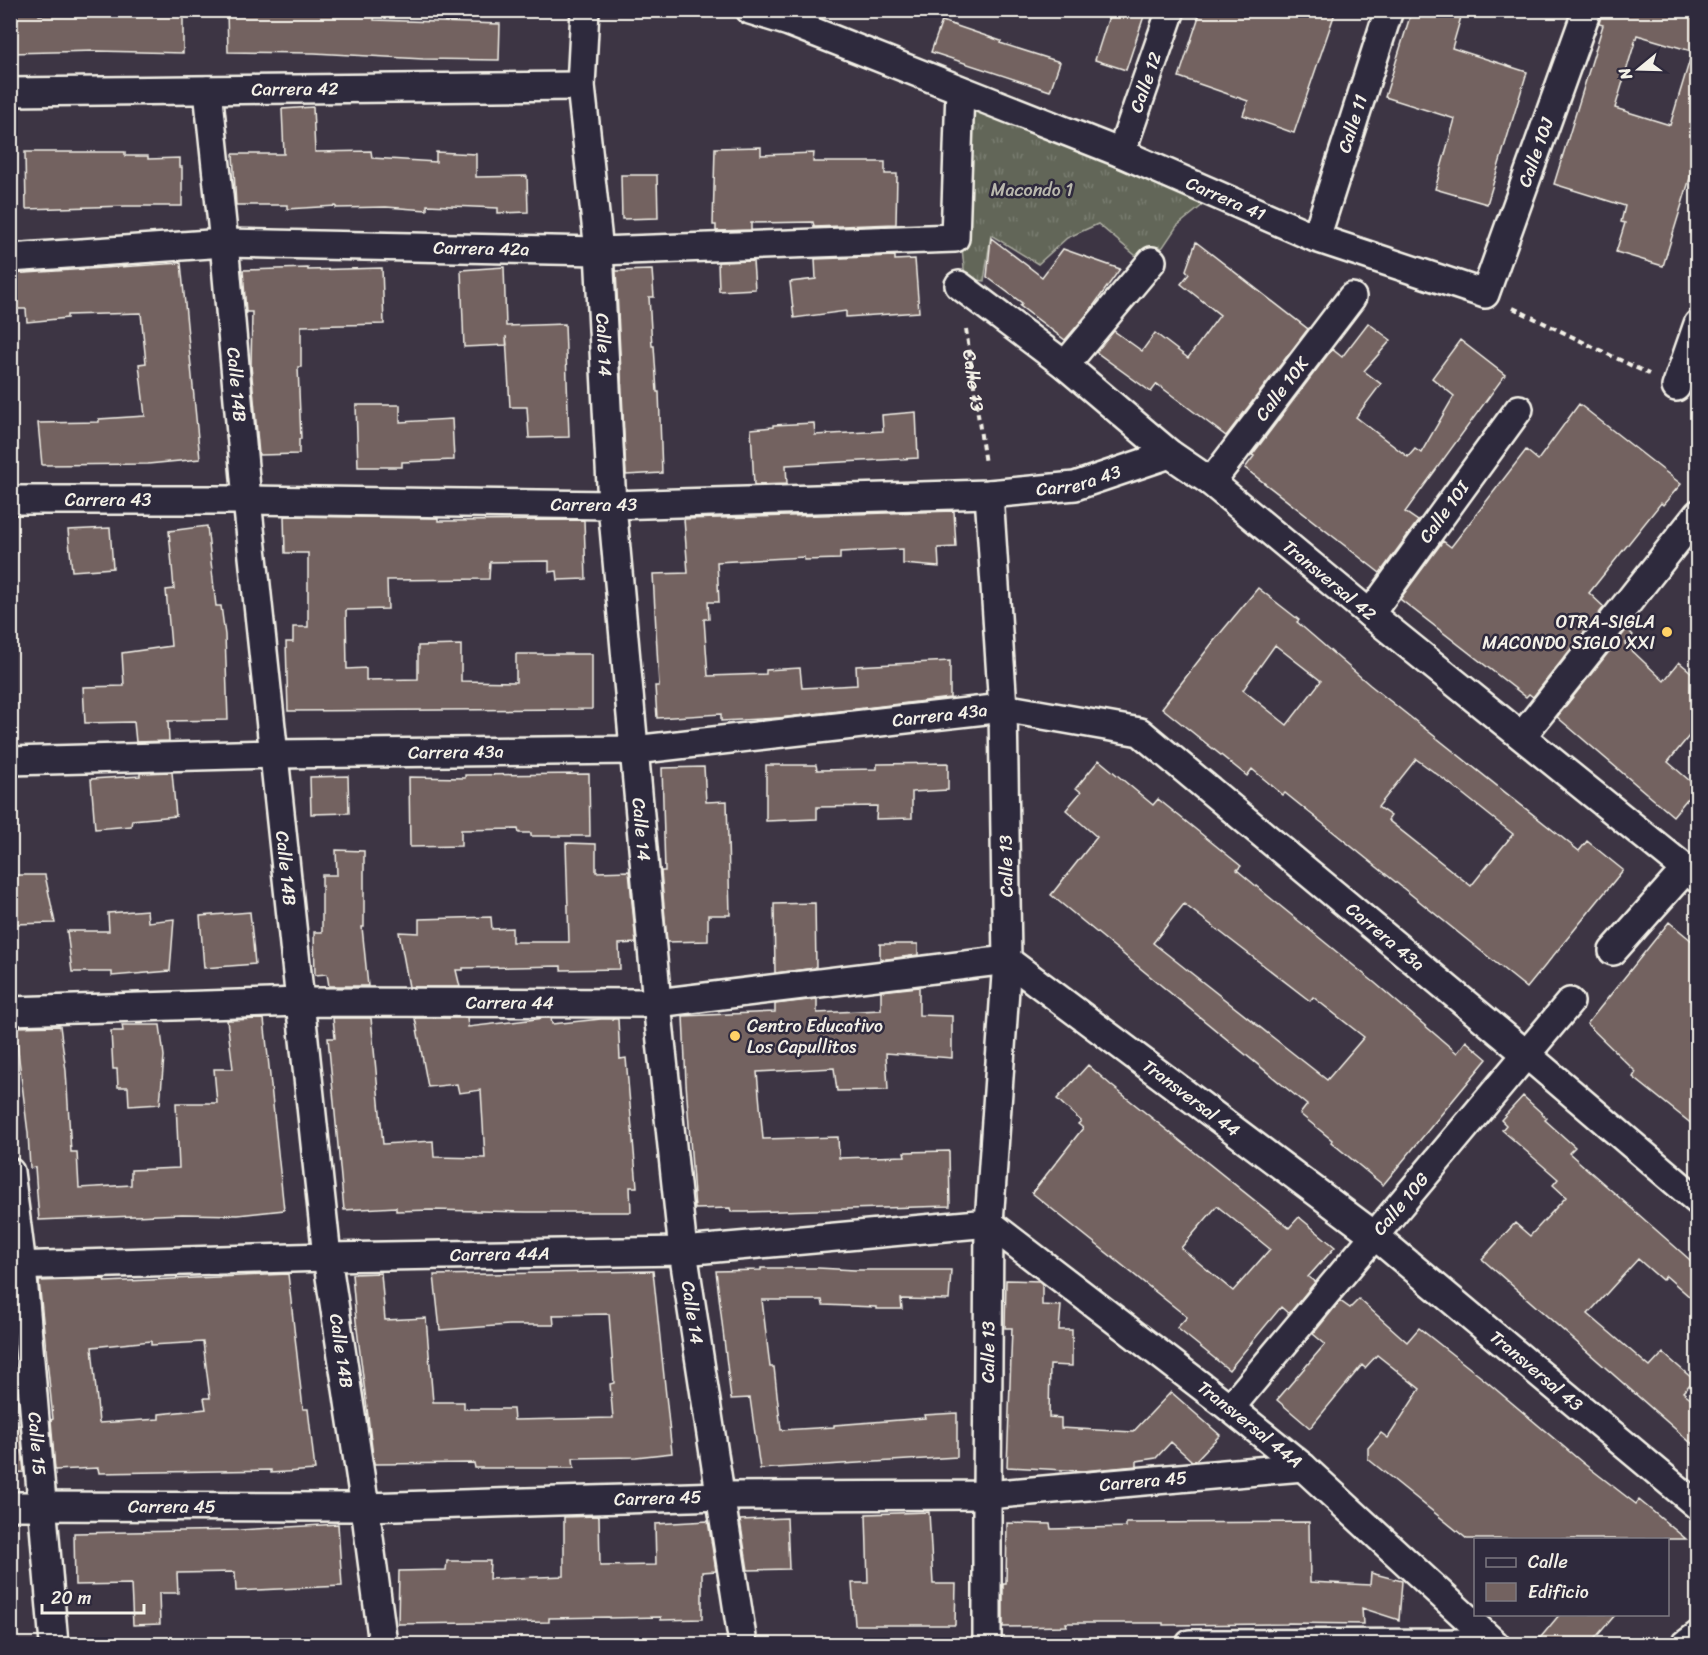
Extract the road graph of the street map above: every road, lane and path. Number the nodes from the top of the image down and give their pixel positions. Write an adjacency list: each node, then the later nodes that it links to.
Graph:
1 (585, 10): 7 (street, Calle 14)
2 (750, 10): 6 (street, Carrera 41)
3 (1171, 10): 11 (street, Calle 12)
4 (1389, 10): 12 (street, Calle 11)
5 (1587, 10): 18 (street, Calle 10J)
6 (791, 16): 9 (street, Carrera 41)
7 (581, 86): 8 (street, Carrera 42); 14 (street, Calle 14)
8 (208, 90): 10 (street, Carrera 42); 13 (street, Calle 14B)
9 (960, 90): 11 (street, Carrera 41); 14 (street, Carrera 42a)
10 (10, 92)
11 (1121, 153): 12 (street, Carrera 41)
12 (1316, 238): 18 (street, Carrera 41)
13 (224, 243): 14 (street, Carrera 42a); 15 (street, Carrera 42a); 28 (street, Calle 14B)
14 (599, 251): 29 (street, Calle 14)
15 (10, 258)
16 (1152, 261): 21 (street)
17 (959, 285): 21 (street, Transversal 42); 26 (path, Calle 13)
18 (1485, 294): 22 (path)
19 (1352, 297): 25 (street, Calle 10K)
20 (1698, 324): 22 (street)
21 (1065, 365): 24 (street, Transversal 42)
22 (1676, 387)
23 (1519, 410): 31 (street, Calle 10I)
24 (1170, 454): 25 (street, Transversal 42); 26 (street, Carrera 43)
25 (1211, 482): 31 (street, Transversal 42)
26 (989, 494): 29 (street, Carrera 43); 32 (street, Calle 13)
27 (10, 500): 28 (street, Carrera 43)
28 (247, 500): 29 (street, Carrera 43); 35 (street, Calle 14B)
29 (612, 505): 34 (street, Calle 14)
30 (1698, 514): 33 (street)
31 (1370, 614): 33 (street, Transversal 42)
32 (1003, 708): 34 (street, Carrera 43a); 39 (street, Calle 13); 44 (street, Carrera 43a)
33 (1522, 736): 37 (street, Transversal 42)
34 (634, 750): 35 (street, Carrera 43a); 41 (street, Calle 14)
35 (275, 754): 36 (street, Carrera 43a); 40 (street, Calle 14B)
36 (10, 761)
37 (1692, 874): 38 (street)
38 (1613, 951)
39 (1007, 960): 41 (street, Carrera 44); 47 (street, Calle 13); 48 (street, Transversal 44)
40 (300, 1002): 41 (street, Carrera 44); 43 (street, Carrera 44); 50 (street, Calle 14B)
41 (657, 1002): 49 (street, Calle 14)
42 (1570, 1002): 44 (street, Calle 10G)
43 (10, 1011)
44 (1526, 1054): 46 (street, Carrera 43a); 48 (street, Calle 10G)
45 (10, 1172): 51 (street, Calle 15)
46 (1698, 1201)
47 (989, 1223): 49 (street, Carrera 44A); 52 (street, Transversal 44A); 54 (street, Calle 13)
48 (1374, 1235): 52 (street, Calle 10G); 58 (street, Transversal 43)
49 (683, 1251): 50 (street, Carrera 44A); 55 (street, Calle 14)
50 (327, 1257): 51 (street, Carrera 44A); 59 (street, Calle 14B)
51 (16, 1266): 57 (street, Calle 15)
52 (1230, 1408): 53 (street, Transversal 44A)
53 (1303, 1467): 54 (street, Carrera 45); 66 (street, Transversal 44A)
54 (987, 1495): 55 (street, Carrera 45); 64 (street, Calle 13)
55 (722, 1496): 59 (street, Carrera 45); 63 (street, Calle 14)
56 (10, 1506): 57 (street, Carrera 45)
57 (43, 1506): 59 (street, Carrera 45); 61 (street, Calle 15)
58 (1698, 1506)
59 (364, 1507): 62 (street, Calle 14B)
60 (1698, 1635): 67 (street)
61 (54, 1644)
62 (382, 1644)
63 (743, 1644)
64 (987, 1644)
65 (1190, 1644): 66 (street)
66 (1494, 1644)
67 (1686, 1644)

